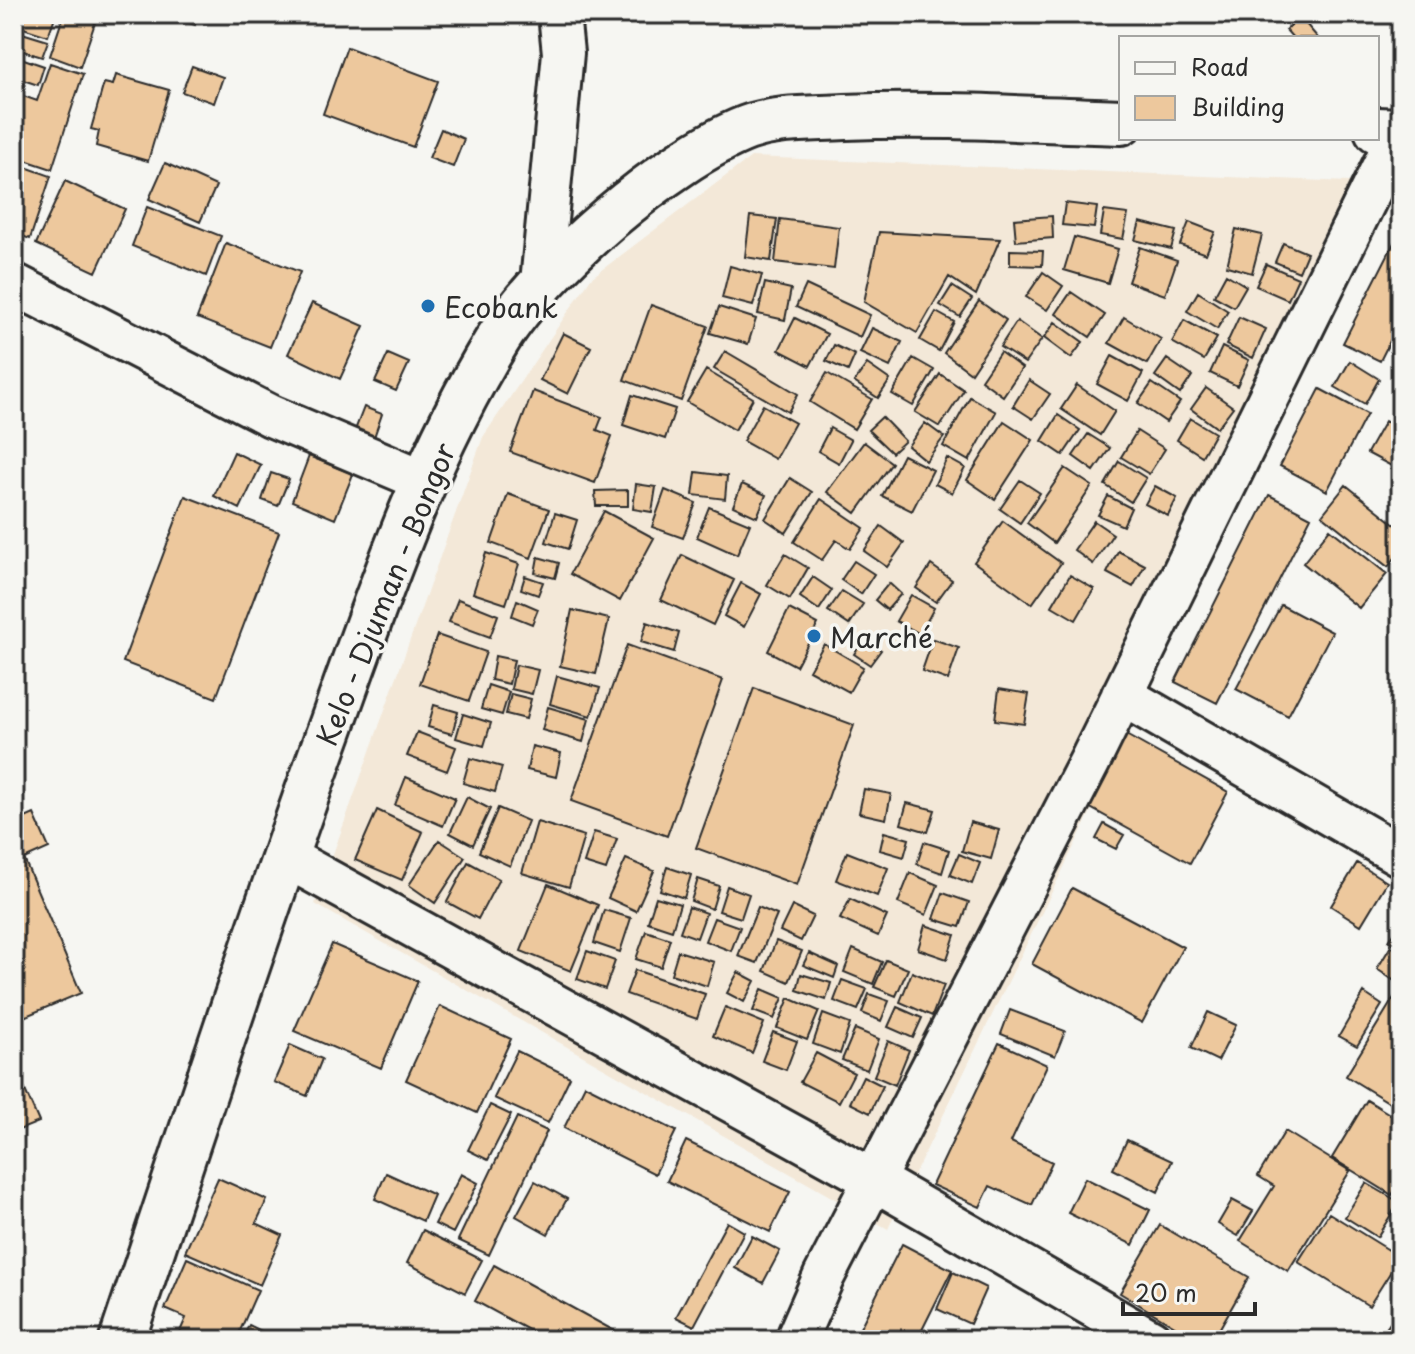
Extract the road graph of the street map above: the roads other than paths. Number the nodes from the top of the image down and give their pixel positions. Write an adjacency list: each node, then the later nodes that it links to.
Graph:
1 (559, 14): 4 (street)
2 (1119, 122): 4 (highway, Kelo - Djuman - Bongor)
3 (1395, 131): 7 (street)
4 (541, 283): 6 (highway, Kelo - Djuman - Bongor)
5 (14, 284): 6 (street)
6 (425, 481): 8 (highway, Kelo - Djuman - Bongor)
7 (1122, 695): 9 (street); 10 (street)
8 (284, 856): 10 (street); 11 (highway, Kelo - Djuman - Bongor)
9 (1401, 856)
10 (874, 1180): 12 (street); 13 (street)
11 (122, 1340)
12 (796, 1340)
13 (1151, 1340)

